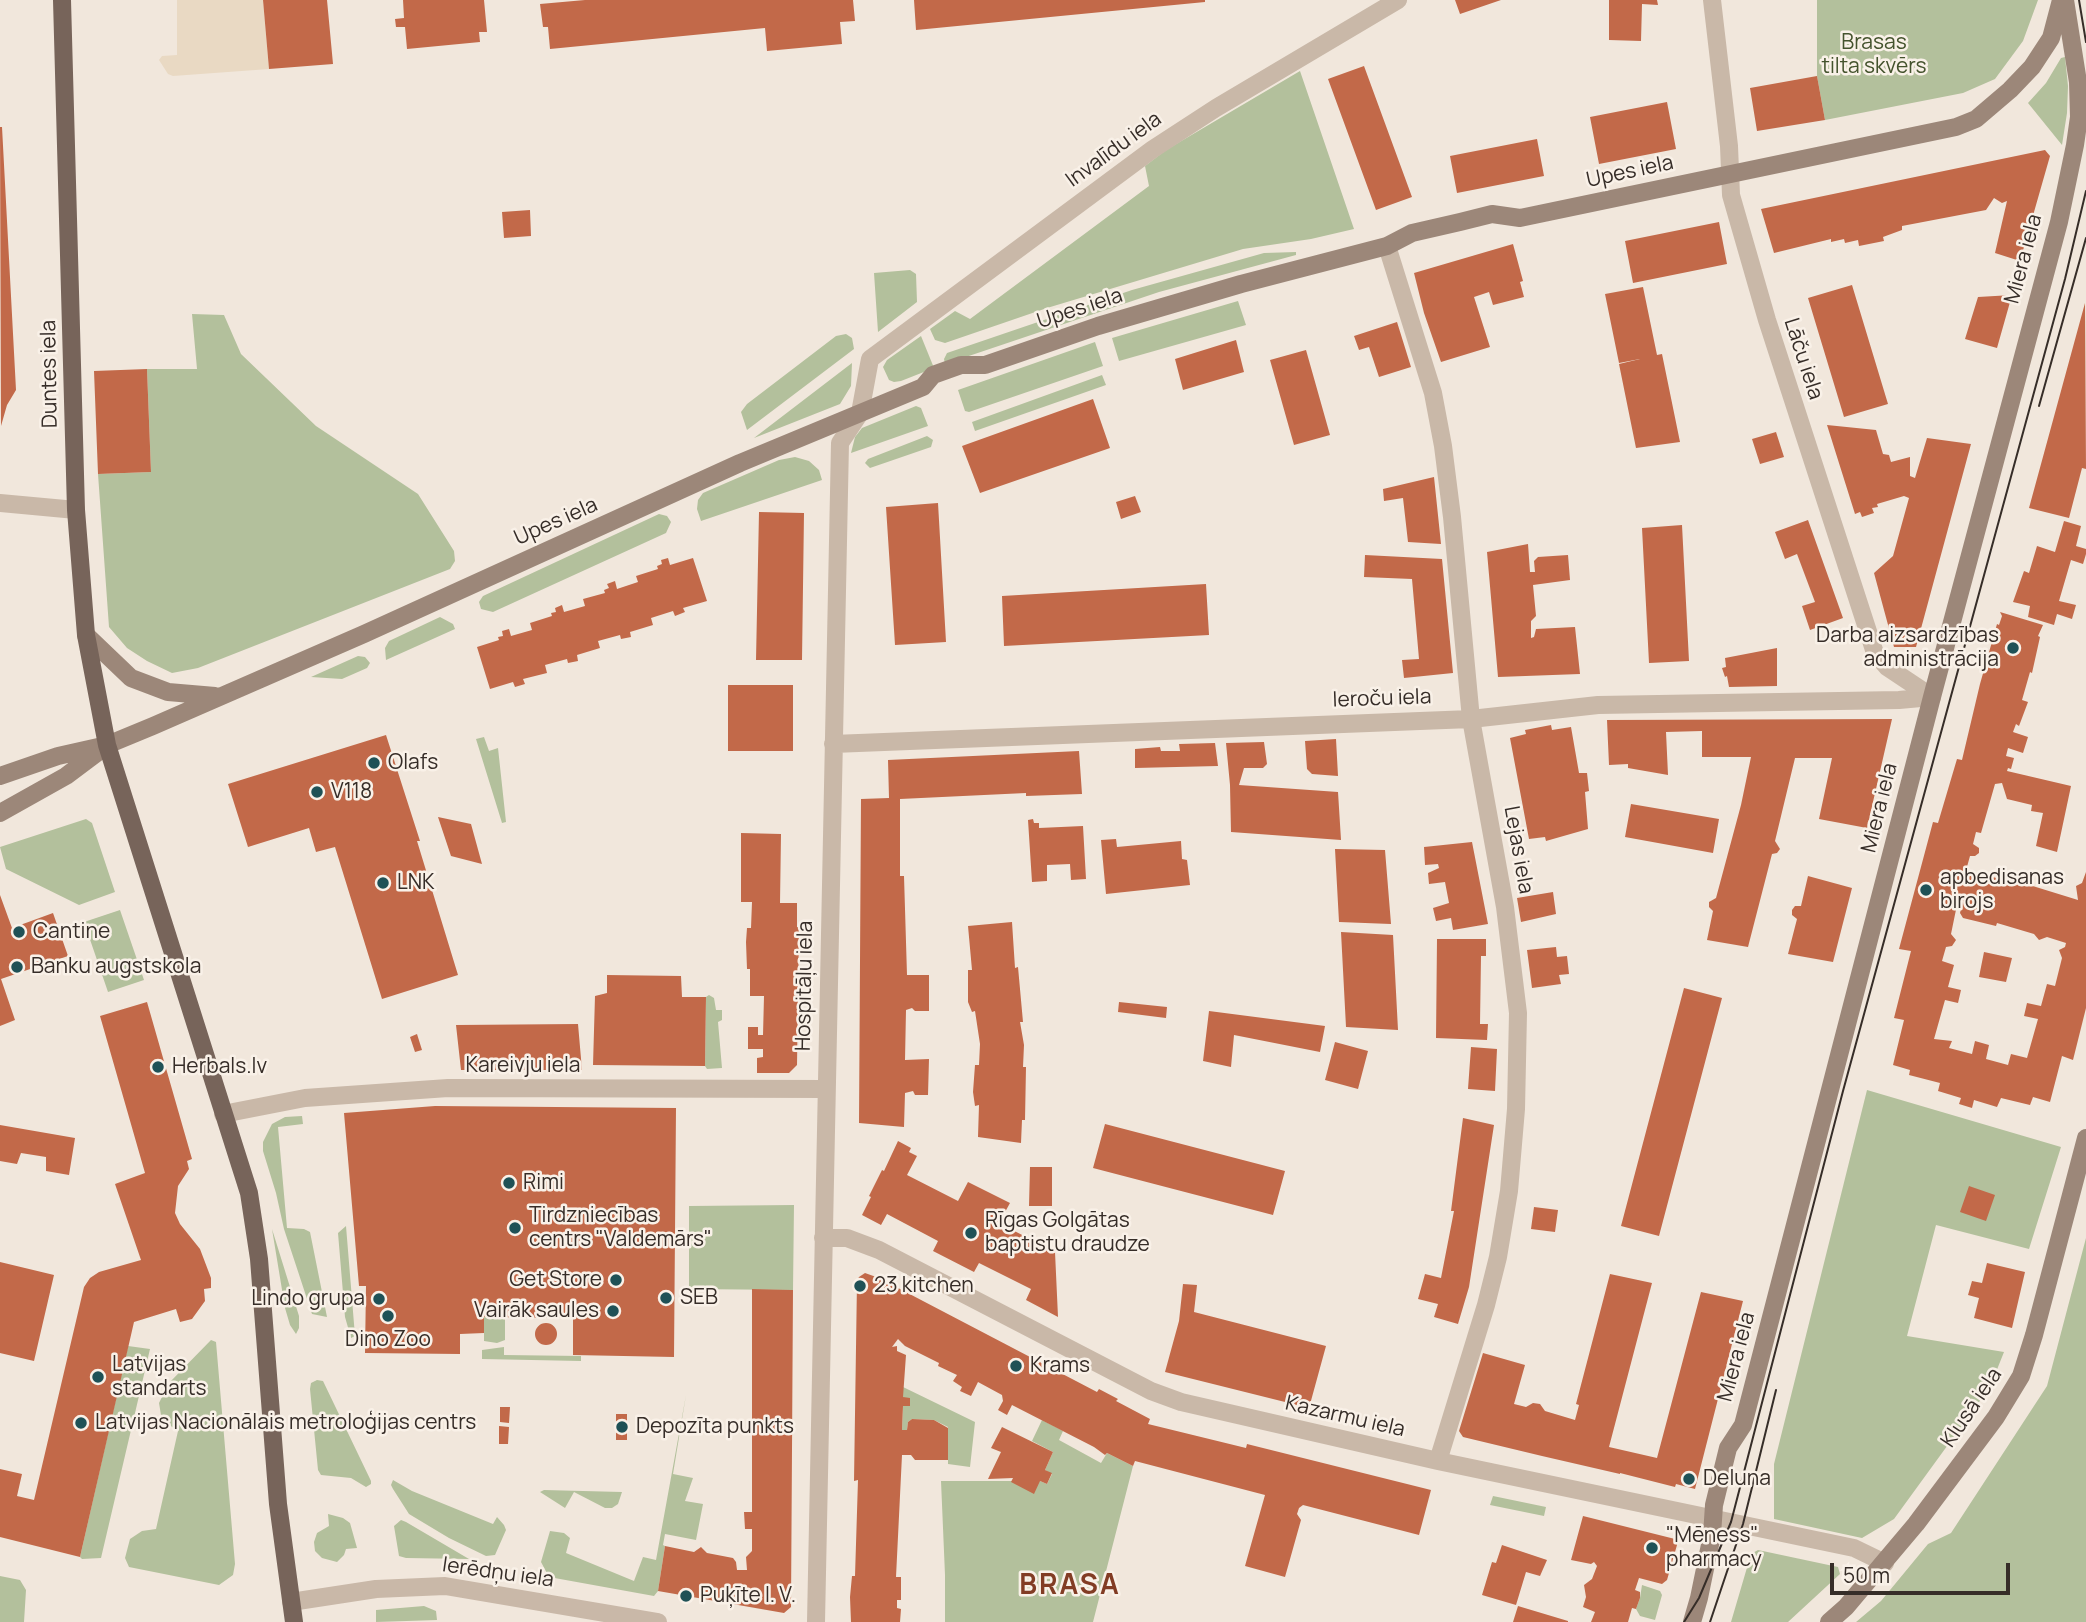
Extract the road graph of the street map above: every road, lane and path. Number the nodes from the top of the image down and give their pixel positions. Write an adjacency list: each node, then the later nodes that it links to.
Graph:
1 (62, 0): 10 (main road, Duntes iela)
2 (1398, 0): 7 (street, Invalīdu iela)
3 (1712, 0): 5 (street, Lāču iela)
4 (2063, 0): 5 (street, Upes iela); 13 (street, Miera iela)
5 (1728, 174): 6 (street, Upes iela); 13 (street, Lāču iela)
6 (1387, 246): 8 (street, Upes iela); 14 (street, Lejas iela)
7 (870, 359): 8 (street, Hospitāļu iela)
8 (860, 412): 12 (street, Upes iela); 15 (street, Hospitāļu iela)
9 (0, 503): 10 (street)
10 (76, 510): 11 (main road, Duntes iela)
11 (86, 635): 12 (street); 16 (main road, Duntes iela)
12 (219, 696): 16 (street, Upes iela)
13 (1931, 697): 14 (street, Ieroču iela); 24 (street, Miera iela)
14 (1471, 719): 15 (street, Ieroču iela); 23 (street, Lejas iela)
15 (834, 744): 19 (street, Hospitāļu iela)
16 (107, 745): 17 (street); 18 (street); 20 (main road, Duntes iela)
17 (0, 776)
18 (0, 813)
19 (825, 1089): 20 (street, Kareivju iela); 22 (street, Hospitāļu iela)
20 (223, 1114): 26 (main road, Duntes iela)
21 (2086, 1138): 25 (street, Klusā iela)
22 (823, 1238): 23 (street, Kazarmu iela); 29 (street, Hospitāļu iela)
23 (1438, 1461): 24 (street, Kazarmu iela)
24 (1713, 1517): 25 (street, Kazarmu iela); 30 (street, Miera iela)
25 (1885, 1563): 31 (street, Klusā iela)
26 (291, 1602): 27 (main road, Duntes iela); 28 (street, Ierēdņu iela)
27 (293, 1622)
28 (657, 1622)
29 (816, 1622)
30 (1692, 1622)
31 (1829, 1622)

